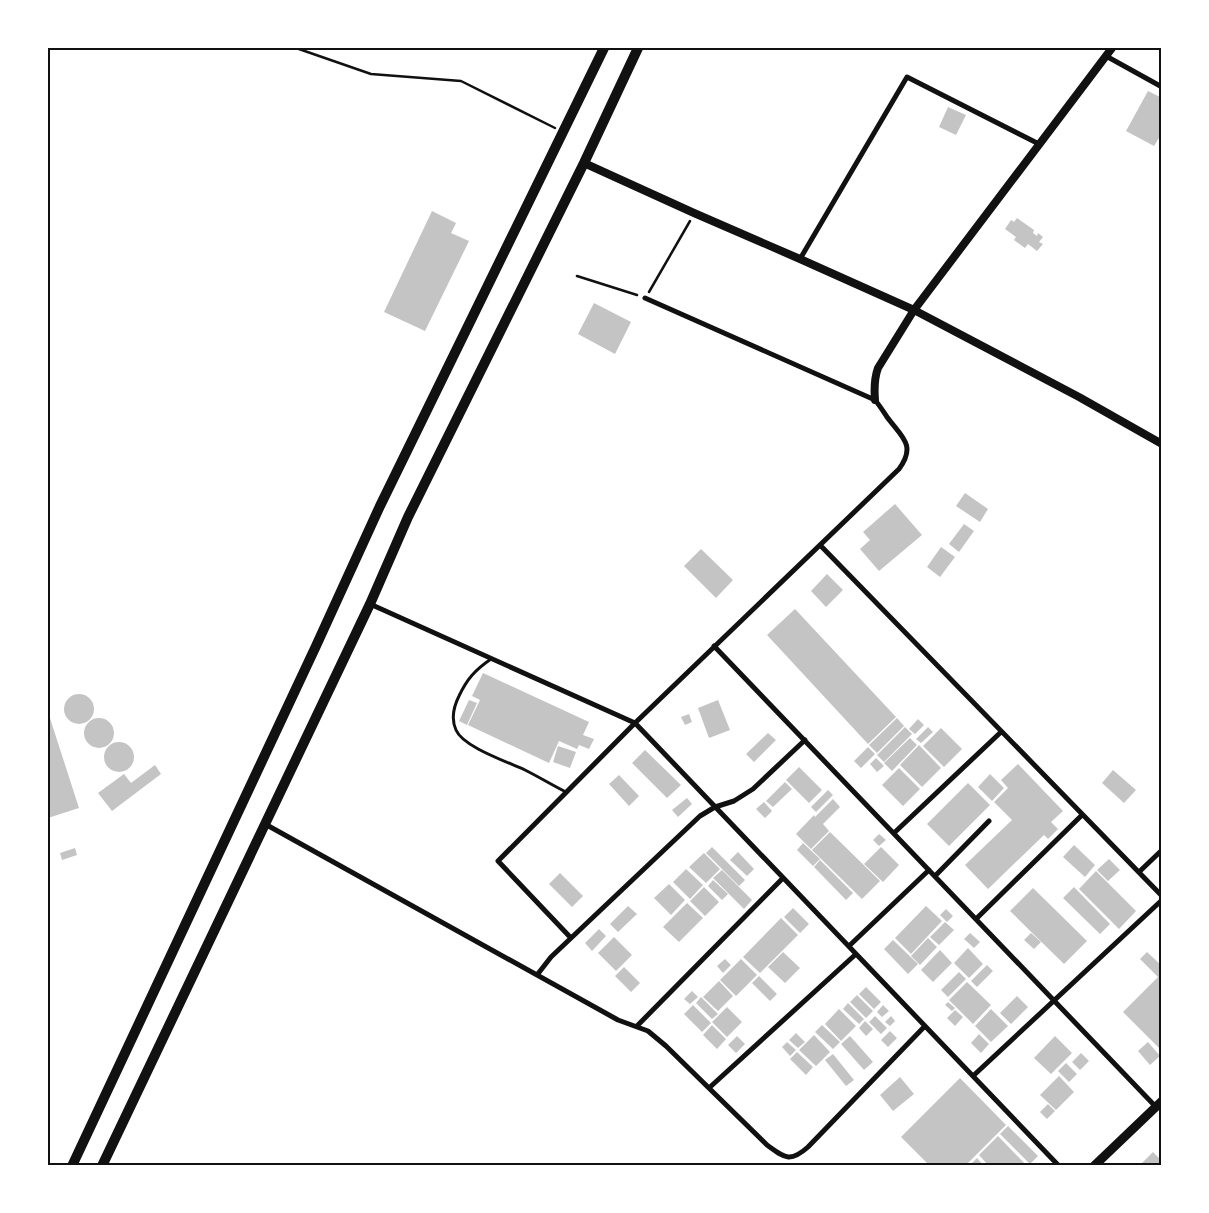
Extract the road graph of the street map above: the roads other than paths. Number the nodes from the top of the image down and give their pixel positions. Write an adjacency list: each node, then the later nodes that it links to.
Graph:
1 (604, 48): 44 (highway)
2 (638, 48): 7 (highway)
3 (1112, 48): 4 (street)
4 (1106, 56): 5 (street); 6 (street)
5 (1162, 87)
6 (1040, 144): 8 (street); 10 (street)
7 (584, 163): 8 (street); 14 (highway)
8 (800, 258): 10 (street)
9 (646, 298): 11 (street)
10 (914, 310): 11 (street); 12 (street)
11 (875, 400): 13 (street)
12 (1162, 444)
13 (820, 545): 15 (street); 18 (street)
14 (370, 604): 16 (street); 24 (highway)
15 (714, 646): 17 (street); 19 (street)
16 (491, 659): 17 (street); 20 (lane)
17 (634, 723): 20 (street); 21 (street)
18 (1001, 732): 22 (street); 25 (street)
19 (805, 740): 21 (street); 25 (street)
20 (566, 792): 34 (street)
21 (715, 808): 30 (street); 34 (street)
22 (1082, 815): 28 (street); 33 (street)
23 (988, 821): 29 (street)
24 (265, 824): 37 (street); 45 (highway)
25 (894, 833): 27 (street)
26 (1162, 850): 28 (street)
27 (929, 870): 29 (street); 35 (street)
28 (1139, 872): 31 (street)
29 (935, 876): 33 (street)
30 (783, 878): 35 (street); 39 (street)
31 (1162, 896)
32 (1162, 900): 38 (street)
33 (976, 919): 38 (street)
34 (571, 938): 37 (street)
35 (848, 946): 36 (street)
36 (856, 954): 40 (street); 42 (street)
37 (536, 975): 39 (street)
38 (1054, 1001): 41 (street); 43 (street)
39 (637, 1026): 42 (street)
40 (925, 1026): 41 (street); 42 (street)
41 (973, 1076): 46 (street)
42 (709, 1088)
43 (1159, 1104): 47 (main road)
44 (72, 1166)
45 (102, 1166)
46 (1059, 1166)
47 (1094, 1166)

